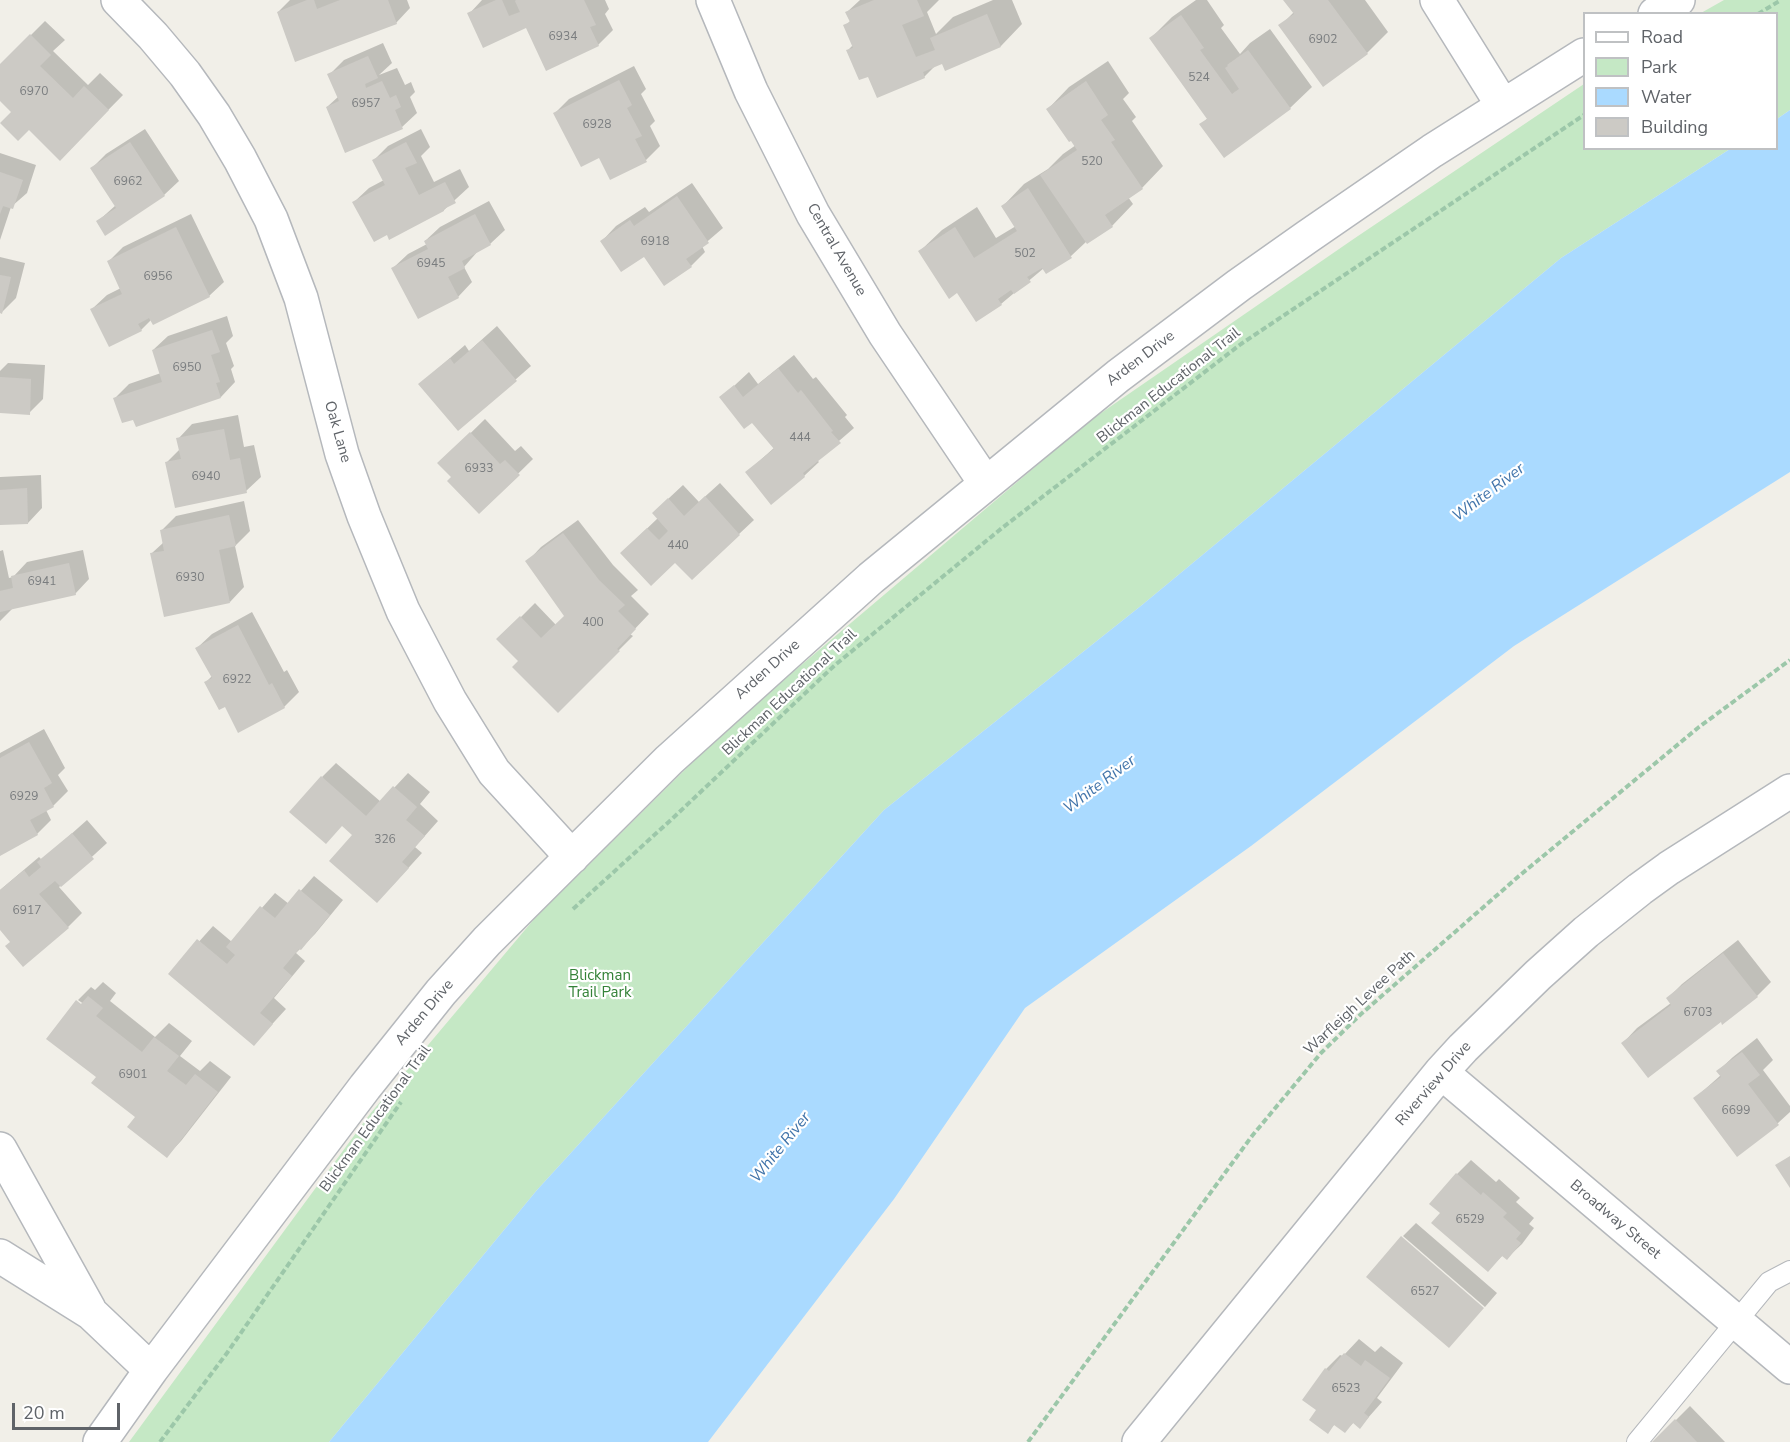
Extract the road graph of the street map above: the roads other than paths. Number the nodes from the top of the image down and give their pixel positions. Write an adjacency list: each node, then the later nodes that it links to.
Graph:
1 (118, 0): 10 (street, Oak Lane)
2 (713, 0): 8 (street, Central Avenue)
3 (1437, 0): 7 (street)
4 (1678, 0): 5 (street)
5 (1658, 12)
6 (1583, 56): 7 (street, Arden Drive)
7 (1503, 106): 8 (street, Arden Drive)
8 (986, 484): 10 (street, Arden Drive)
9 (1790, 791): 11 (street, Riverview Drive)
10 (572, 858): 18 (street, Arden Drive)
11 (1441, 1072): 16 (street, Broadway Street); 20 (street, Riverview Drive)
12 (0, 1149): 15 (street)
13 (0, 1256): 15 (street)
14 (1790, 1271): 16 (lane)
15 (91, 1313): 18 (street)
16 (1737, 1322): 17 (street, Broadway Street); 21 (lane)
17 (1790, 1367)
18 (151, 1370): 19 (street, Arden Drive)
19 (100, 1442)
20 (1140, 1442)
21 (1637, 1442)

